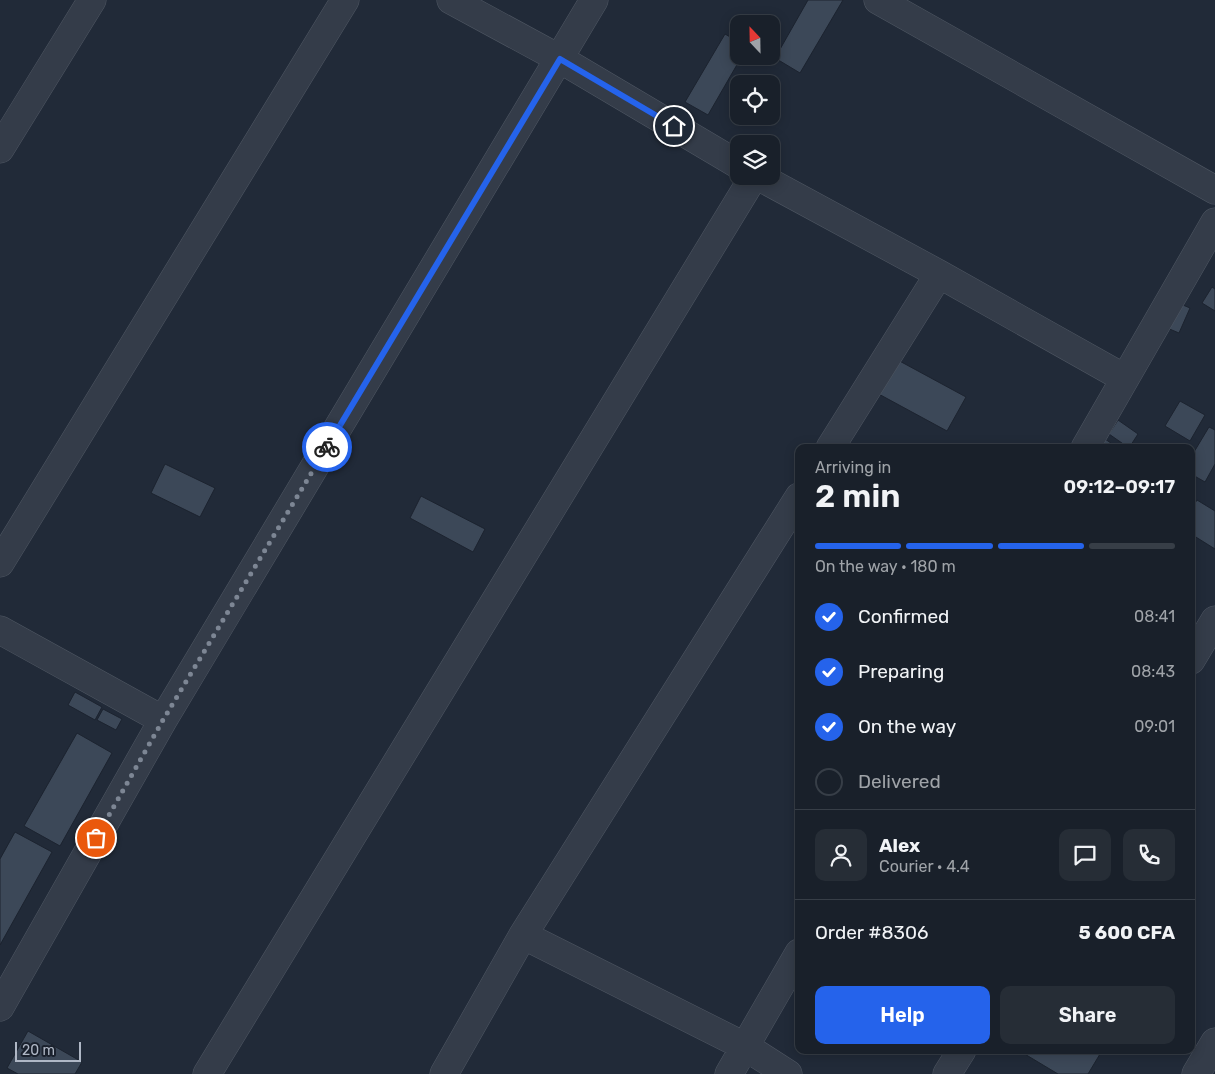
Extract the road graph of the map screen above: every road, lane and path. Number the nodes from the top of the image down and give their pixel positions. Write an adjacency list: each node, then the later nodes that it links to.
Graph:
1 (92, 0): 7 (street)
2 (345, 0): 18 (street)
3 (451, 0): 6 (street)
4 (594, 0): 6 (street)
5 (878, 0): 11 (street)
6 (560, 59): 8 (street); 22 (street)
7 (0, 150)
8 (730, 160)
9 (749, 185): 29 (street)
10 (775, 185): 13 (street)
11 (1215, 190)
12 (1215, 222): 14 (street)
13 (939, 274): 14 (street); 15 (street)
14 (1124, 378): 16 (street)
15 (833, 444)
16 (1087, 444)
17 (795, 503): 23 (street)
18 (0, 563)
19 (1215, 620): 21 (street)
20 (0, 630): 22 (street)
21 (1195, 653)
22 (163, 720): 25 (street)
23 (524, 935): 27 (street); 30 (street)
24 (795, 960): 27 (street)
25 (0, 1007)
26 (1215, 1042): 34 (street)
27 (746, 1047): 31 (street); 32 (street)
28 (960, 1054): 33 (street)
29 (206, 1074)
30 (444, 1074)
31 (729, 1074)
32 (788, 1074)
33 (948, 1074)
34 (1196, 1074)

